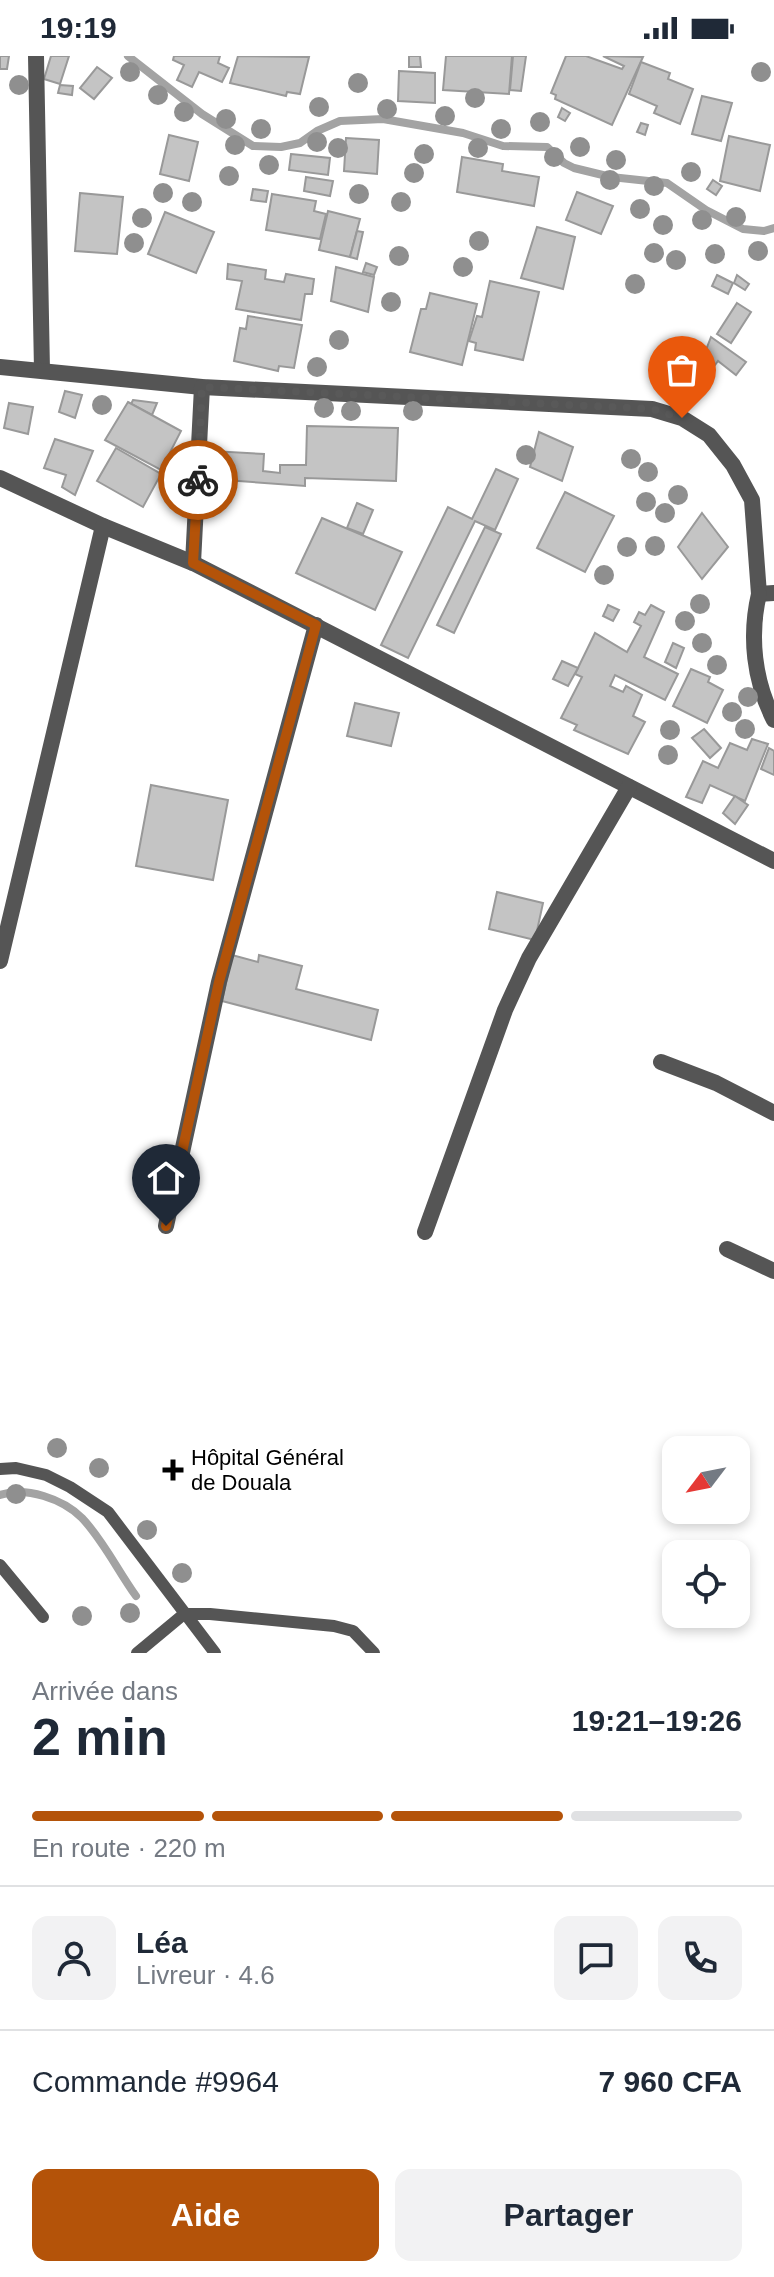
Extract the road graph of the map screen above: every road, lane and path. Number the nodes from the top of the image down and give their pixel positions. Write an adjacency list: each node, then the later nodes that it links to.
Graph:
1 (36, 56): 3 (street)
2 (0, 367): 3 (street)
3 (42, 370): 4 (street)
4 (202, 387): 7 (street); 8 (street)
5 (0, 478): 6 (street)
6 (103, 526): 7 (street); 13 (street)
7 (193, 563): 9 (street)
8 (766, 593): 10 (street)
9 (316, 625): 11 (street); 16 (street)
10 (774, 720)
11 (629, 787): 12 (street); 17 (street)
12 (774, 861)
13 (0, 961)
14 (661, 1062): 15 (street)
15 (774, 1113)
16 (166, 1226)
17 (425, 1232)
18 (727, 1249): 19 (street)
19 (774, 1271)
20 (0, 1469): 22 (lane)
21 (0, 1565): 23 (lane)
22 (184, 1614): 24 (lane); 25 (lane); 26 (lane)
23 (43, 1617)
24 (137, 1653)
25 (215, 1653)
26 (374, 1653)

